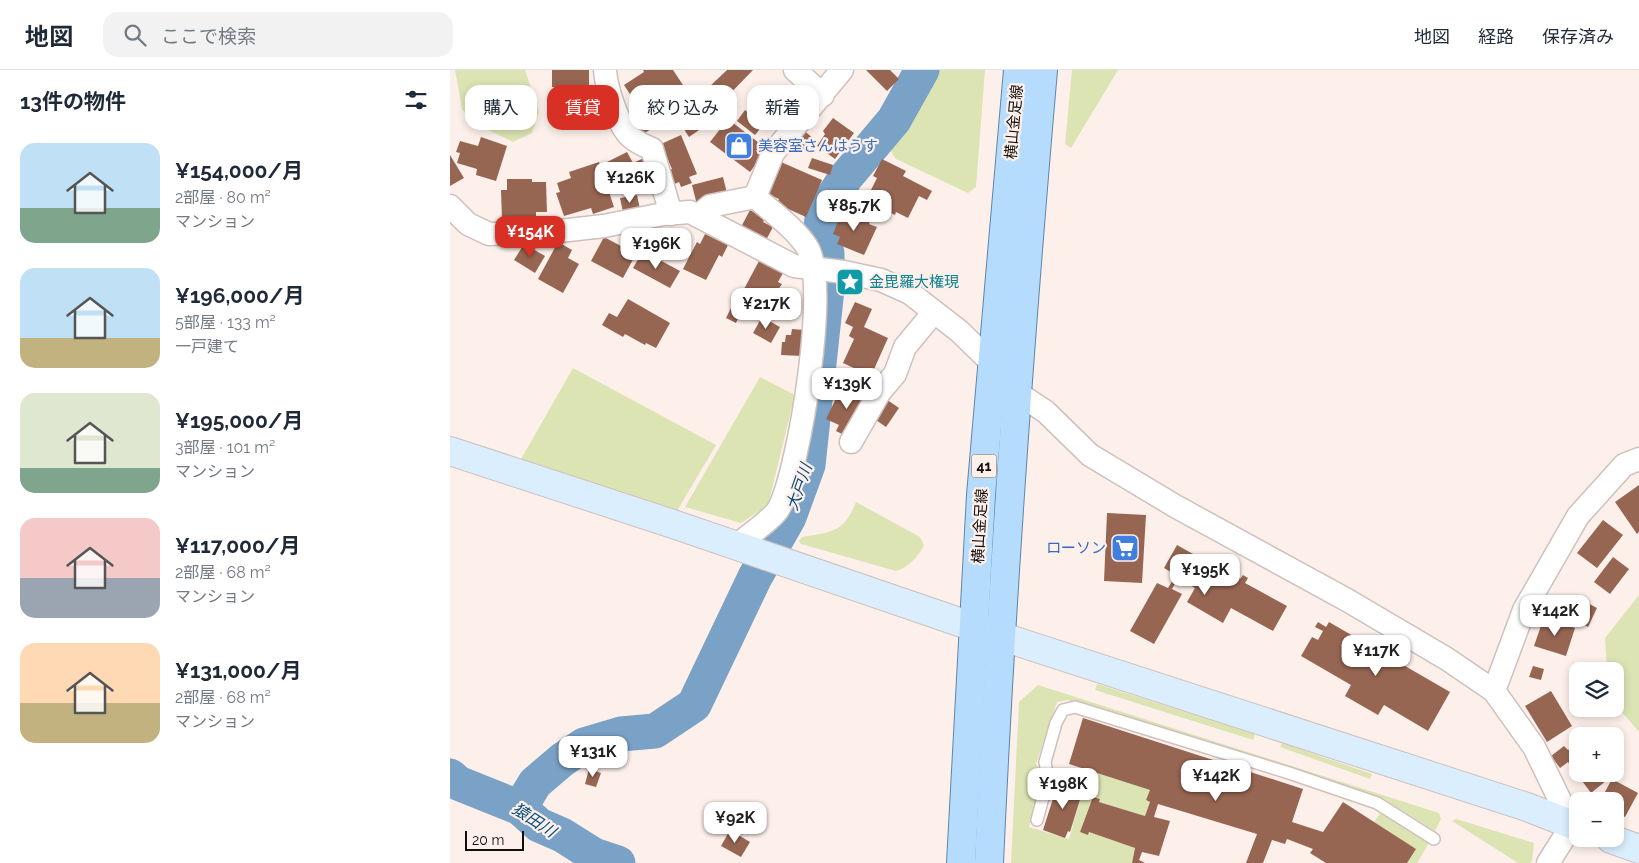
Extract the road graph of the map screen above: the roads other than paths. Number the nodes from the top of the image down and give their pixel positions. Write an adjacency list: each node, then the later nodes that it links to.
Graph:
1 (606, 70): 9 (street)
2 (795, 70): 6 (street)
3 (1018, 70): 13 (main road, 横山金足線 / 41)
4 (1043, 70): 14 (main road, 横山金足線 / 41)
5 (837, 72): 6 (street)
6 (823, 94): 7 (street)
7 (755, 197): 10 (street); 11 (street)
8 (450, 206): 9 (street)
9 (671, 214): 10 (street)
10 (698, 216): 11 (street)
11 (815, 269): 12 (street); 18 (street)
12 (934, 312): 13 (street); 15 (street)
13 (993, 364): 14 (street); 19 (main road, 横山金足線 / 41)
14 (1016, 392): 20 (main road, 横山金足線 / 41); 21 (street)
15 (851, 442)
16 (450, 452): 18 (street)
17 (1639, 459): 21 (street)
18 (754, 552): 19 (street)
19 (975, 627): 20 (street); 29 (main road, 横山金足線 / 41)
20 (1000, 636): 24 (street); 30 (main road, 横山金足線 / 41)
21 (1494, 691): 22 (street)
22 (1569, 814)
23 (1037, 820): 26 (lane)
24 (1569, 824)
25 (1569, 834): 31 (street)
26 (1434, 839)
27 (1624, 844): 28 (street)
28 (1639, 849)
29 (961, 863)
30 (989, 863)
31 (1548, 863)

